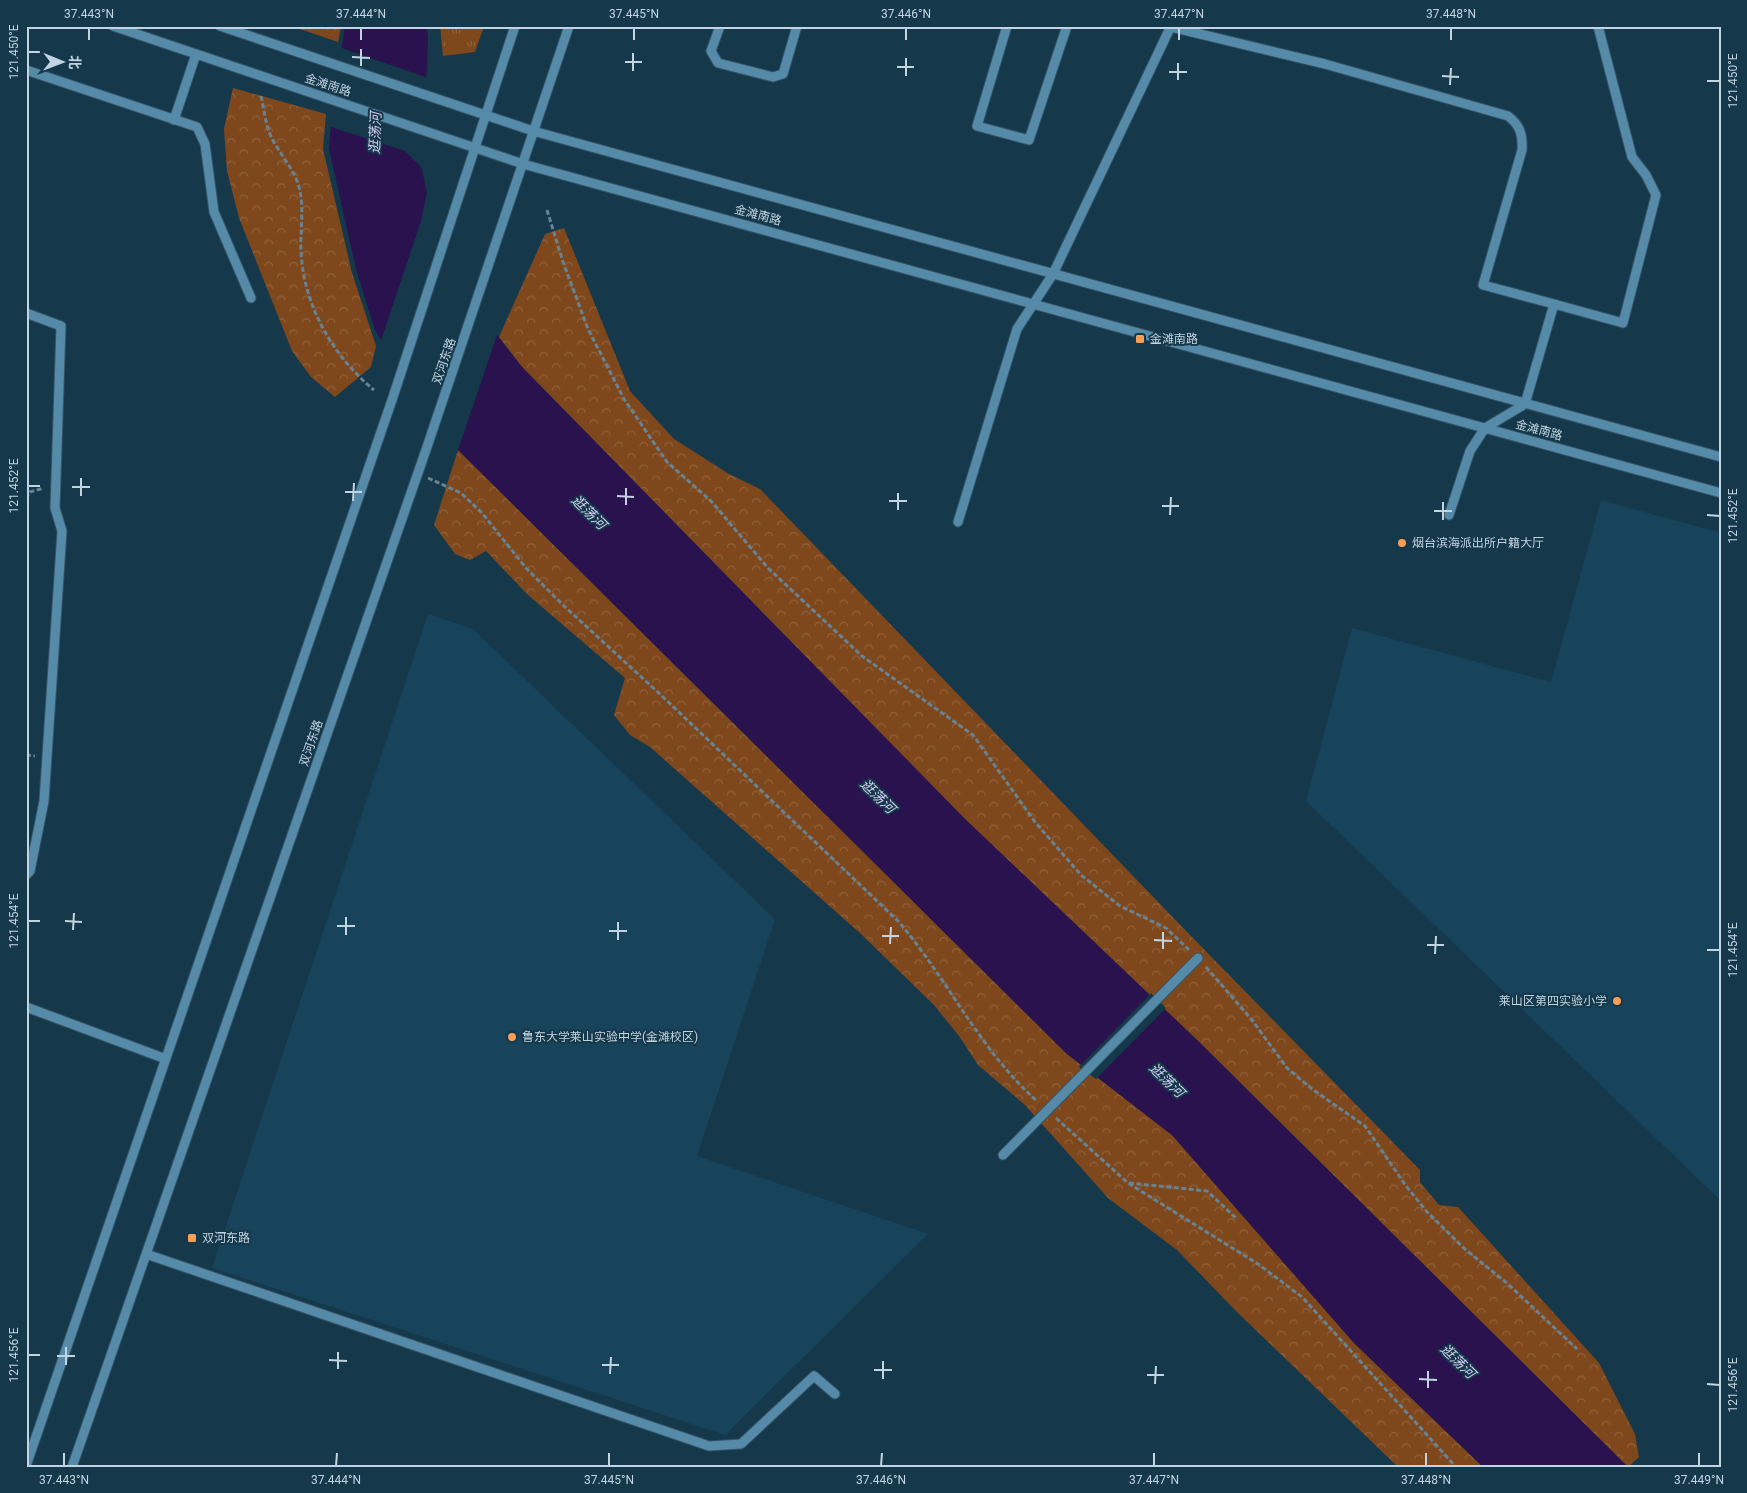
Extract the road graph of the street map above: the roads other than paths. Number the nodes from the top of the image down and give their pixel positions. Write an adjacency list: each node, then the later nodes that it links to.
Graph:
1 (113, 26): 11 (street, 金滩南路)
2 (220, 26): 13 (street, 金滩南路)
3 (515, 26): 13 (street)
4 (569, 26): 15 (street, 双河东路)
5 (720, 26): 6 (street)
6 (797, 26)
7 (1007, 26): 8 (street)
8 (1067, 26)
9 (1171, 26): 18 (street); 21 (street)
10 (1598, 26): 21 (street)
11 (196, 54): 14 (street); 16 (street, 金滩南路)
12 (26, 70): 14 (street)
13 (485, 115): 15 (street, 金滩南路); 16 (street)
14 (174, 120): 19 (street)
15 (533, 131): 17 (street, 双河东路); 18 (street, 金滩南路)
16 (475, 147): 17 (street, 金滩南路); 32 (street)
17 (523, 164): 20 (street, 金滩南路); 34 (street, 双河东路)
18 (1053, 274): 20 (street); 23 (street, 金滩南路)
19 (251, 298)
20 (1035, 304): 24 (street, 金滩南路); 28 (street)
21 (1554, 304): 23 (street)
22 (26, 313): 29 (street)
23 (1526, 404): 24 (street); 25 (street, 金滩南路)
24 (1485, 428): 26 (street, 金滩南路); 27 (street)
25 (1721, 457)
26 (1721, 493)
27 (1449, 515)
28 (958, 522)
29 (26, 875)
30 (1198, 958): 33 (street)
31 (26, 1007): 32 (street)
32 (166, 1059): 36 (street)
33 (1003, 1155)
34 (146, 1254): 35 (street); 37 (street, 双河东路)
35 (835, 1394)
36 (26, 1466)
37 (72, 1467)

